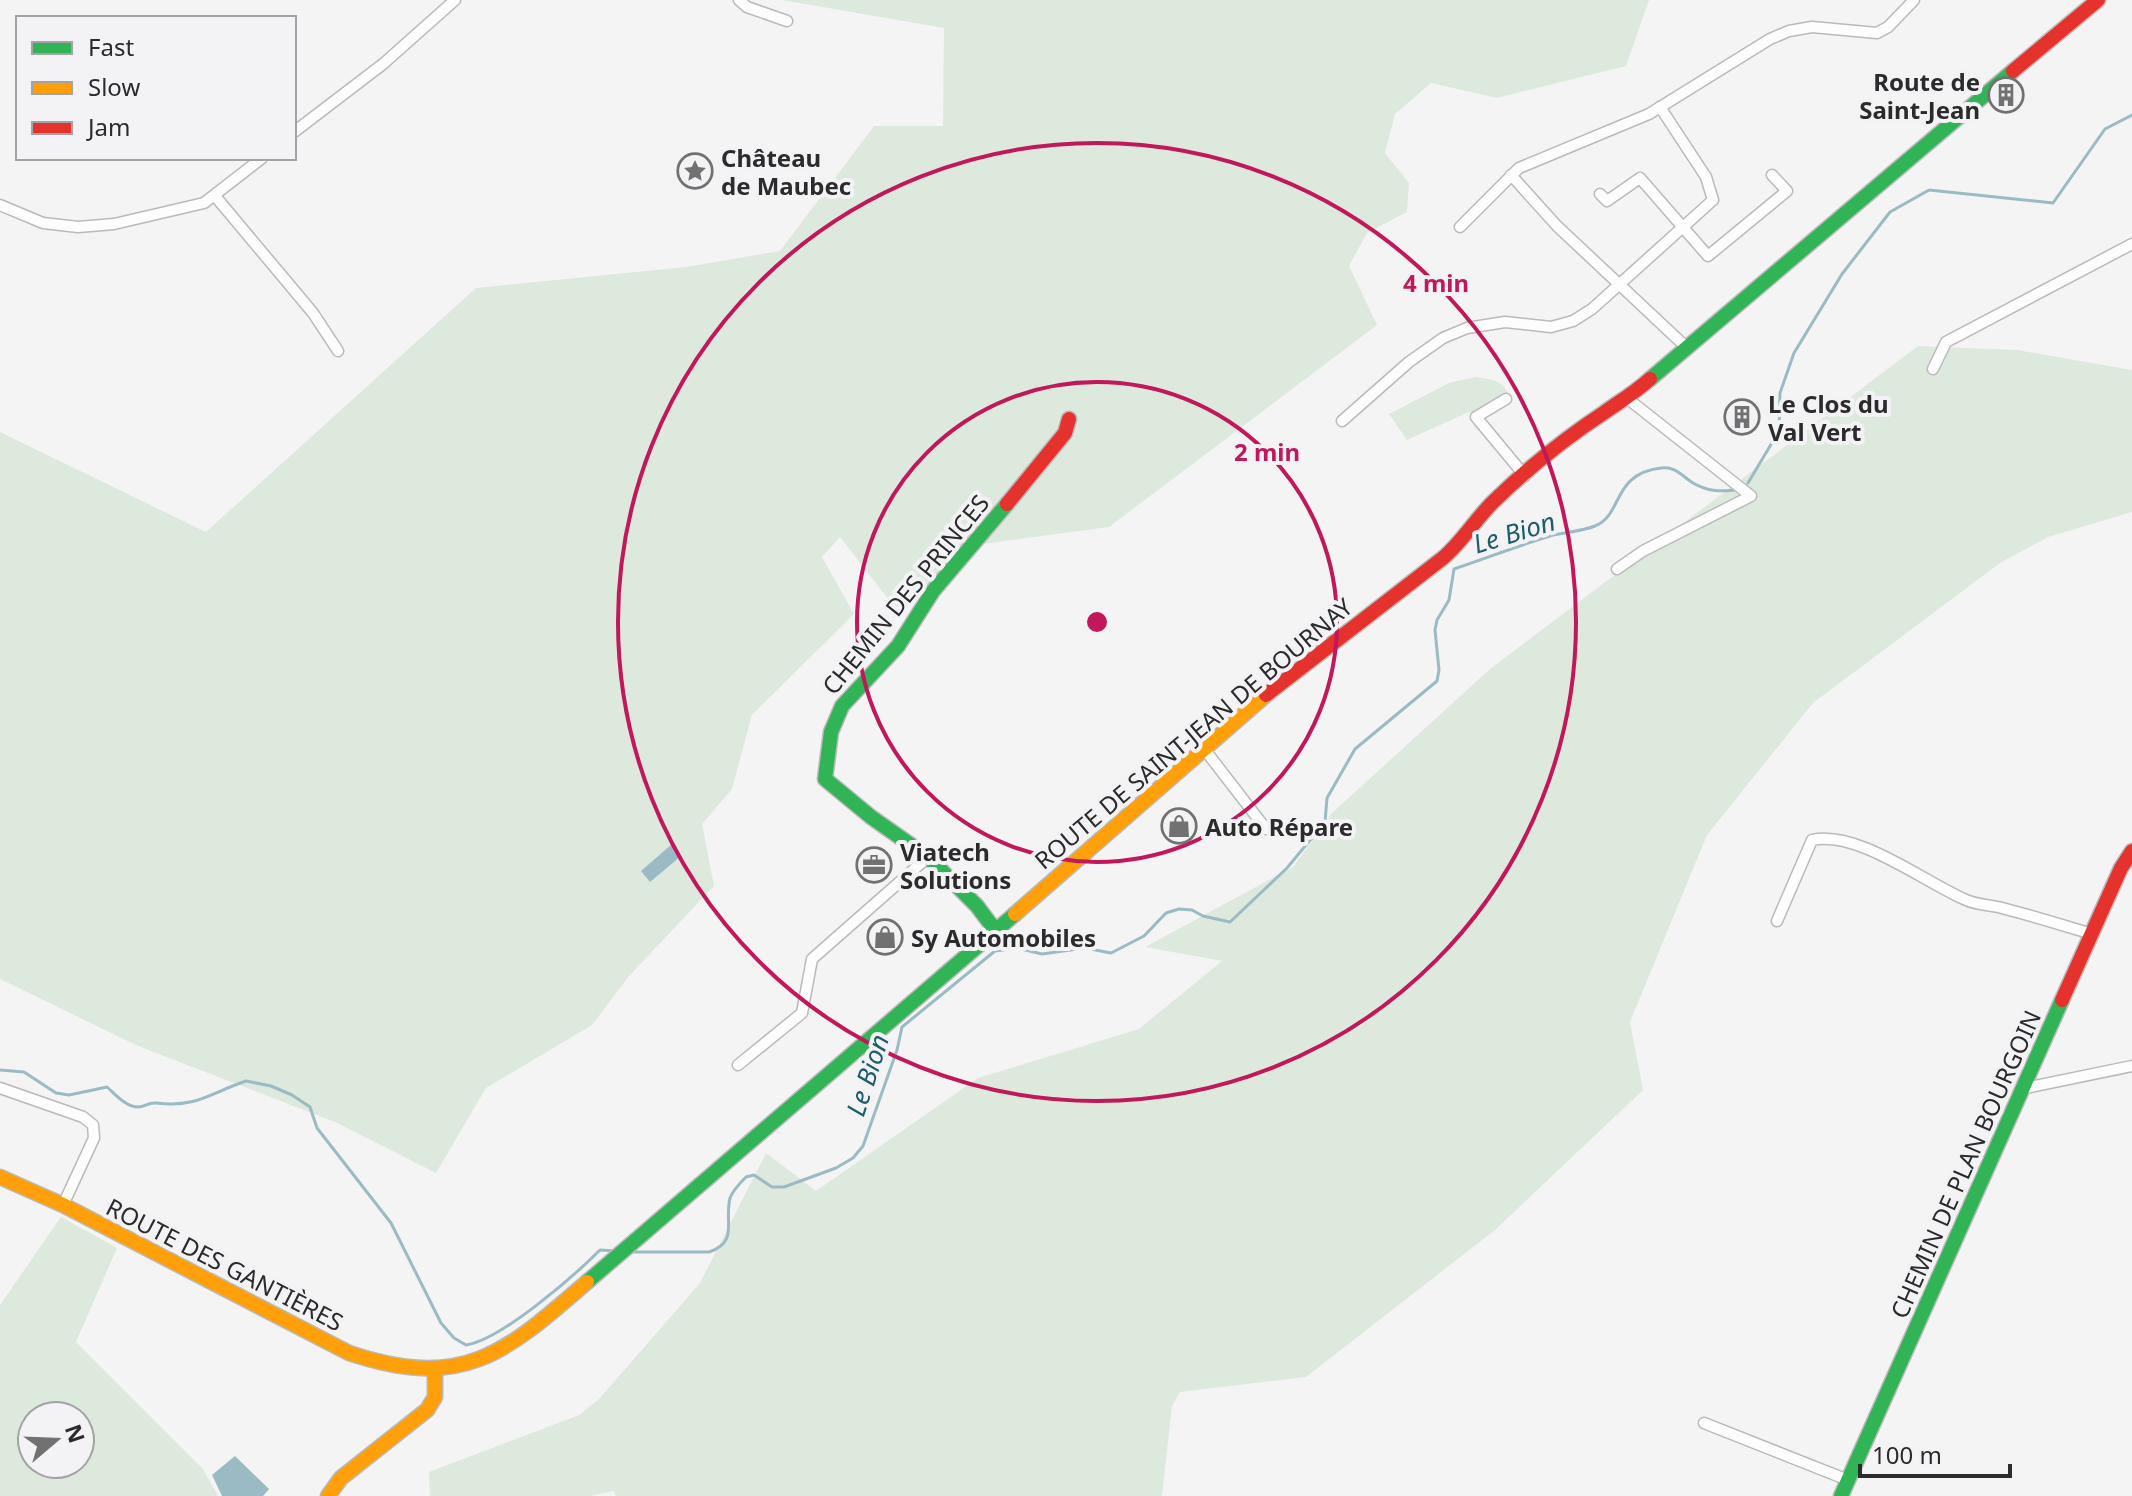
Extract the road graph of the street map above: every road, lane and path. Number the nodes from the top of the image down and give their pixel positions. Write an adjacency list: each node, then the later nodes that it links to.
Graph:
1 (455, 0): 7 (street)
2 (739, 0): 5 (street)
3 (1914, 0): 6 (street)
4 (2098, 0): 18 (main road, ROUTE DE SAINT-JEAN DE BOURNAY)
5 (787, 21)
6 (1660, 107): 9 (street); 15 (street)
7 (296, 130)
8 (260, 160): 12 (street)
9 (1511, 175): 14 (street); 17 (street)
10 (1772, 175): 15 (street)
11 (1600, 194): 15 (street)
12 (215, 196): 13 (street); 19 (street)
13 (0, 205)
14 (1460, 227)
15 (1683, 227): 17 (street)
16 (2132, 244): 20 (street)
17 (1620, 284): 18 (street); 24 (street)
18 (1686, 347): 22 (main road, ROUTE DE SAINT-JEAN DE BOURNAY)
19 (338, 351)
20 (1933, 369)
21 (1506, 399): 25 (street)
22 (1628, 399): 25 (main road, ROUTE DE SAINT-JEAN DE BOURNAY); 26 (street)
23 (1069, 419): 30 (main road, CHEMIN DES PRINCES)
24 (1342, 421)
25 (1525, 476): 27 (main road, ROUTE DE SAINT-JEAN DE BOURNAY)
26 (1617, 569)
27 (1205, 750): 28 (street); 32 (main road, ROUTE DE SAINT-JEAN DE BOURNAY)
28 (1266, 829)
29 (2132, 851): 33 (main road, CHEMIN DE PLAN BOURGOIN)
30 (928, 857): 32 (main road, CHEMIN DES PRINCES); 34 (street)
31 (1777, 921): 33 (street)
32 (995, 930): 40 (main road, ROUTE DE SAINT-JEAN DE BOURNAY)
33 (2092, 934): 37 (main road, CHEMIN DE PLAN BOURGOIN)
34 (738, 1065)
35 (2132, 1066): 37 (street)
36 (0, 1088): 39 (street)
37 (2021, 1089): 43 (main road, CHEMIN DE PLAN BOURGOIN)
38 (0, 1177): 39 (main road, ROUTE DES GANTIÈRES)
39 (63, 1205): 41 (main road, ROUTE DES GANTIÈRES)
40 (541, 1322): 41 (main road, ROUTE DES GANTIÈRES)
41 (435, 1370): 44 (main road)
42 (1704, 1423): 43 (street)
43 (1848, 1480): 45 (main road, CHEMIN DE PLAN BOURGOIN)
44 (328, 1496)
45 (1841, 1496)

